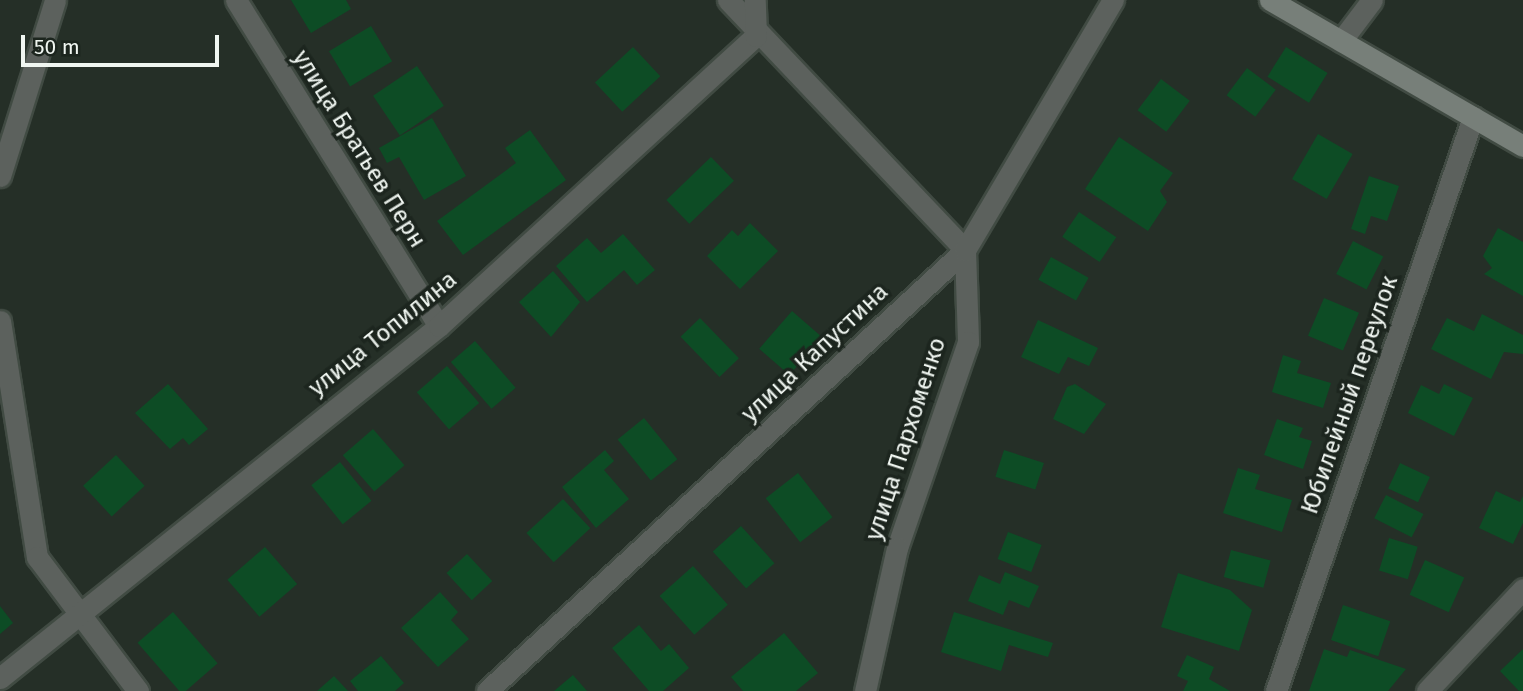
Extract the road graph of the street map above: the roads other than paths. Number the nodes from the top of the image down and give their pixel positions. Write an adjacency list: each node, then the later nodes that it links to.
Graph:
1 (55, 0): 12 (street)
2 (236, 0): 15 (street, улица Братьев Перн)
3 (728, 0): 8 (street)
4 (755, 0): 8 (street)
5 (1113, 0): 13 (street, улица Капустина)
6 (1270, 0): 9 (main road)
7 (1372, 0): 9 (street)
8 (756, 36): 13 (street); 15 (street, улица Топилина)
9 (1340, 41): 10 (main road)
10 (1474, 117): 11 (main road); 22 (street, Юбилейный переулок)
11 (1523, 146)
12 (0, 176)
13 (965, 250): 20 (street, улица Капустина); 21 (street, улица Пархоменко)
14 (0, 321): 17 (street)
15 (439, 326): 17 (street, улица Топилина)
16 (1523, 589): 23 (street)
17 (75, 613): 18 (street, улица Топилина); 19 (street)
18 (0, 678)
19 (138, 691)
20 (487, 691)
21 (866, 691)
22 (1276, 691)
23 (1427, 691)

